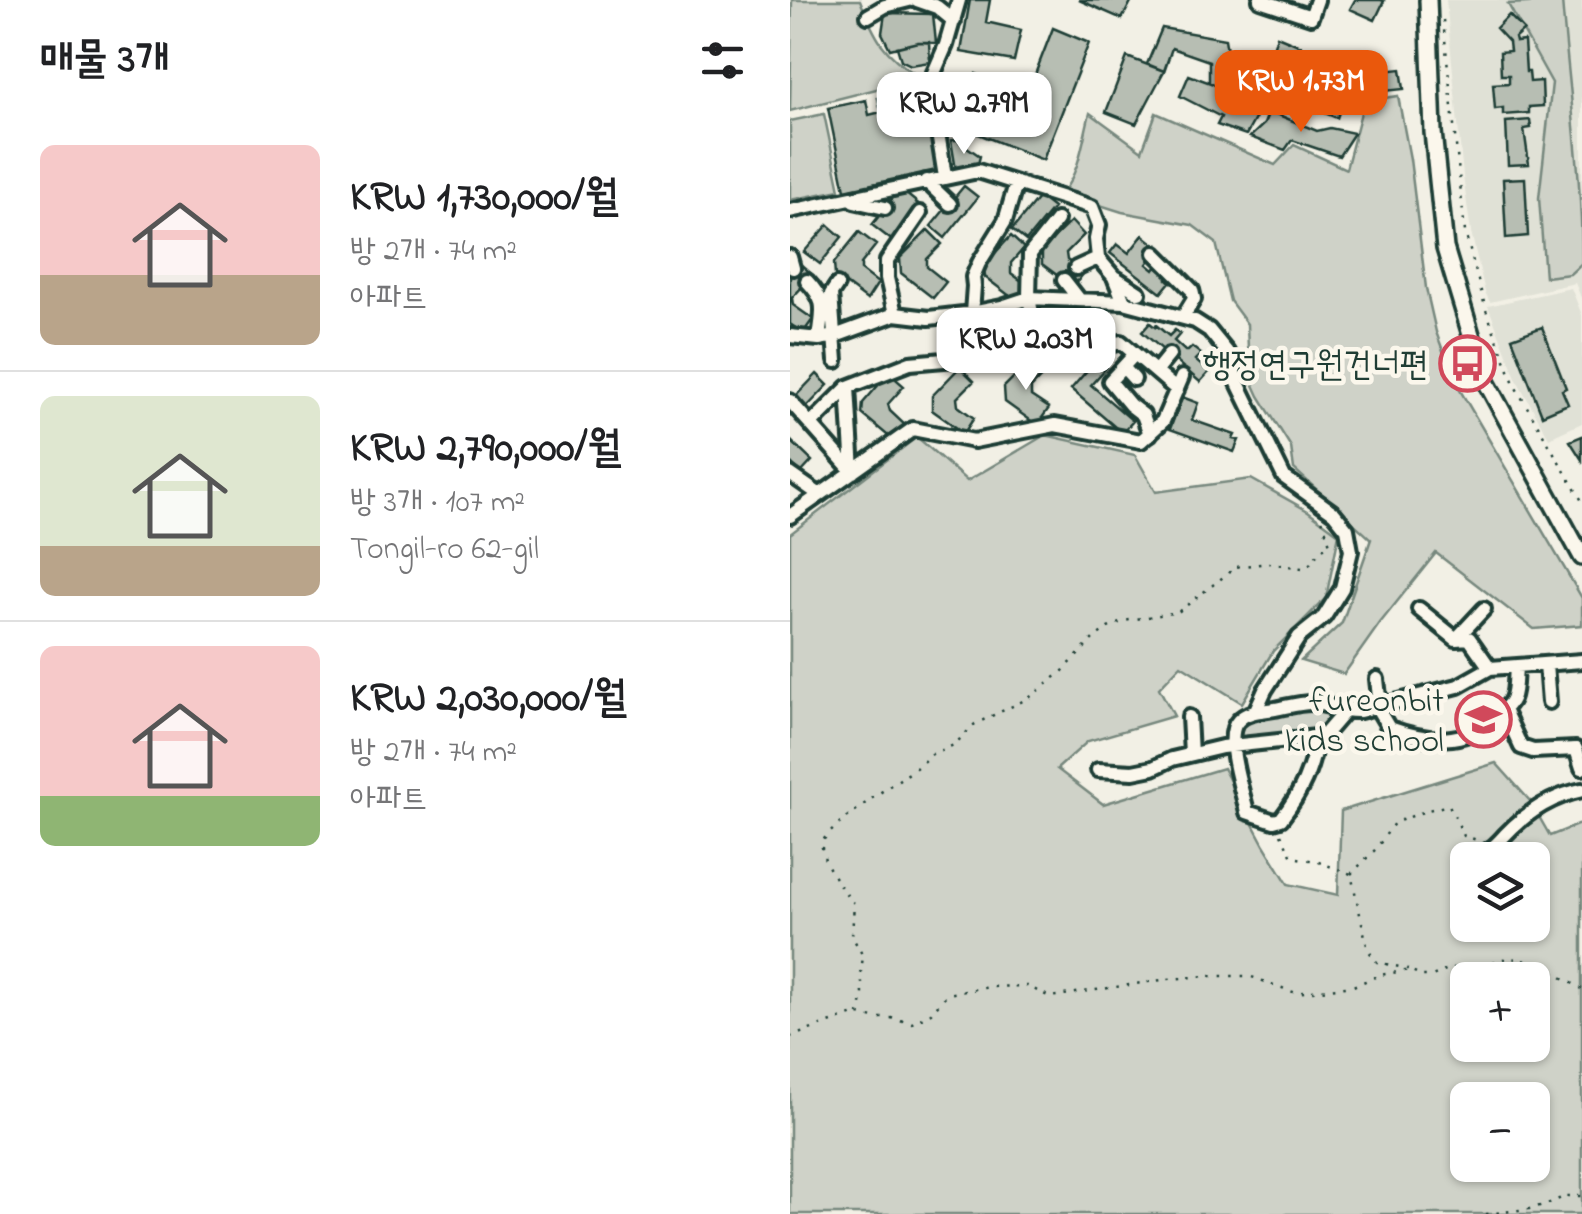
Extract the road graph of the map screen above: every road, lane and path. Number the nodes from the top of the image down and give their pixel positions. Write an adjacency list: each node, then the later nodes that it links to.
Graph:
1 (909, 0): 8 (street)
2 (917, 0): 9 (street)
3 (959, 0): 9 (street)
4 (1260, 0): 5 (street)
5 (1316, 0)
6 (1428, 0): 55 (main road)
7 (1442, 14): 53 (path)
8 (868, 16)
9 (954, 21): 10 (street)
10 (945, 173): 11 (street); 12 (street); 15 (street)
11 (926, 181): 13 (street); 14 (street)
12 (1016, 184): 19 (street); 32 (street)
13 (846, 200): 15 (street); 16 (street)
14 (950, 204)
15 (790, 208)
16 (886, 208)
17 (920, 213): 33 (street)
18 (1057, 220): 29 (street)
19 (1096, 239): 20 (street); 22 (street)
20 (1113, 249)
21 (1155, 254): 34 (street)
22 (1098, 258): 23 (street); 24 (street)
23 (1076, 268)
24 (1114, 277): 28 (street); 31 (street)
25 (1064, 280): 30 (street)
26 (807, 281): 38 (street)
27 (837, 285): 37 (street)
28 (1139, 293)
29 (1028, 298): 30 (street); 32 (street); 35 (street)
30 (1078, 298): 31 (street)
31 (1124, 302): 34 (street)
32 (972, 313): 33 (street)
33 (895, 314): 37 (street)
34 (1183, 318): 52 (street)
35 (1035, 328)
36 (790, 336): 38 (street)
37 (835, 336): 38 (street); 41 (street)
38 (820, 338)
39 (1135, 354): 42 (street); 43 (street); 45 (street)
40 (1169, 355): 43 (street)
41 (836, 361)
42 (1123, 367): 44 (street); 48 (street)
43 (1156, 371): 48 (street)
44 (1134, 379)
45 (848, 387): 47 (street); 49 (street)
46 (790, 401): 47 (street)
47 (811, 424): 49 (street)
48 (1150, 434): 49 (street)
49 (853, 472): 51 (street)
50 (790, 474): 51 (street)
51 (820, 496): 54 (street)
52 (1312, 496): 67 (street); 83 (path)
53 (1582, 501)
54 (790, 516)
55 (1581, 552)
56 (1419, 609): 58 (street)
57 (1484, 609): 58 (street)
58 (1456, 639): 62 (street)
59 (1582, 661): 60 (street)
60 (1546, 664): 61 (street); 64 (street)
61 (1516, 667): 62 (street); 66 (street)
62 (1490, 668): 65 (street)
63 (1377, 679): 65 (street)
64 (1549, 702)
65 (1376, 706): 66 (street); 68 (street)
66 (1504, 710): 71 (street)
67 (1256, 712): 68 (street); 72 (street)
68 (1344, 712): 70 (street)
69 (1189, 717): 73 (street)
70 (1318, 738): 72 (street); 77 (street)
71 (1579, 743): 74 (street)
72 (1231, 746): 73 (street); 77 (street)
73 (1191, 754): 75 (street)
74 (1582, 768)
75 (1098, 770)
76 (1582, 790): 79 (street)
77 (1278, 820): 80 (path)
78 (1483, 842): 80 (path)
79 (1499, 842)
80 (1351, 874): 81 (path)
81 (1410, 970): 82 (path); 83 (path)
82 (1582, 989)
83 (860, 1015): 84 (path)
84 (790, 1038)
85 (1582, 1196): 86 (path)
86 (1486, 1214)

